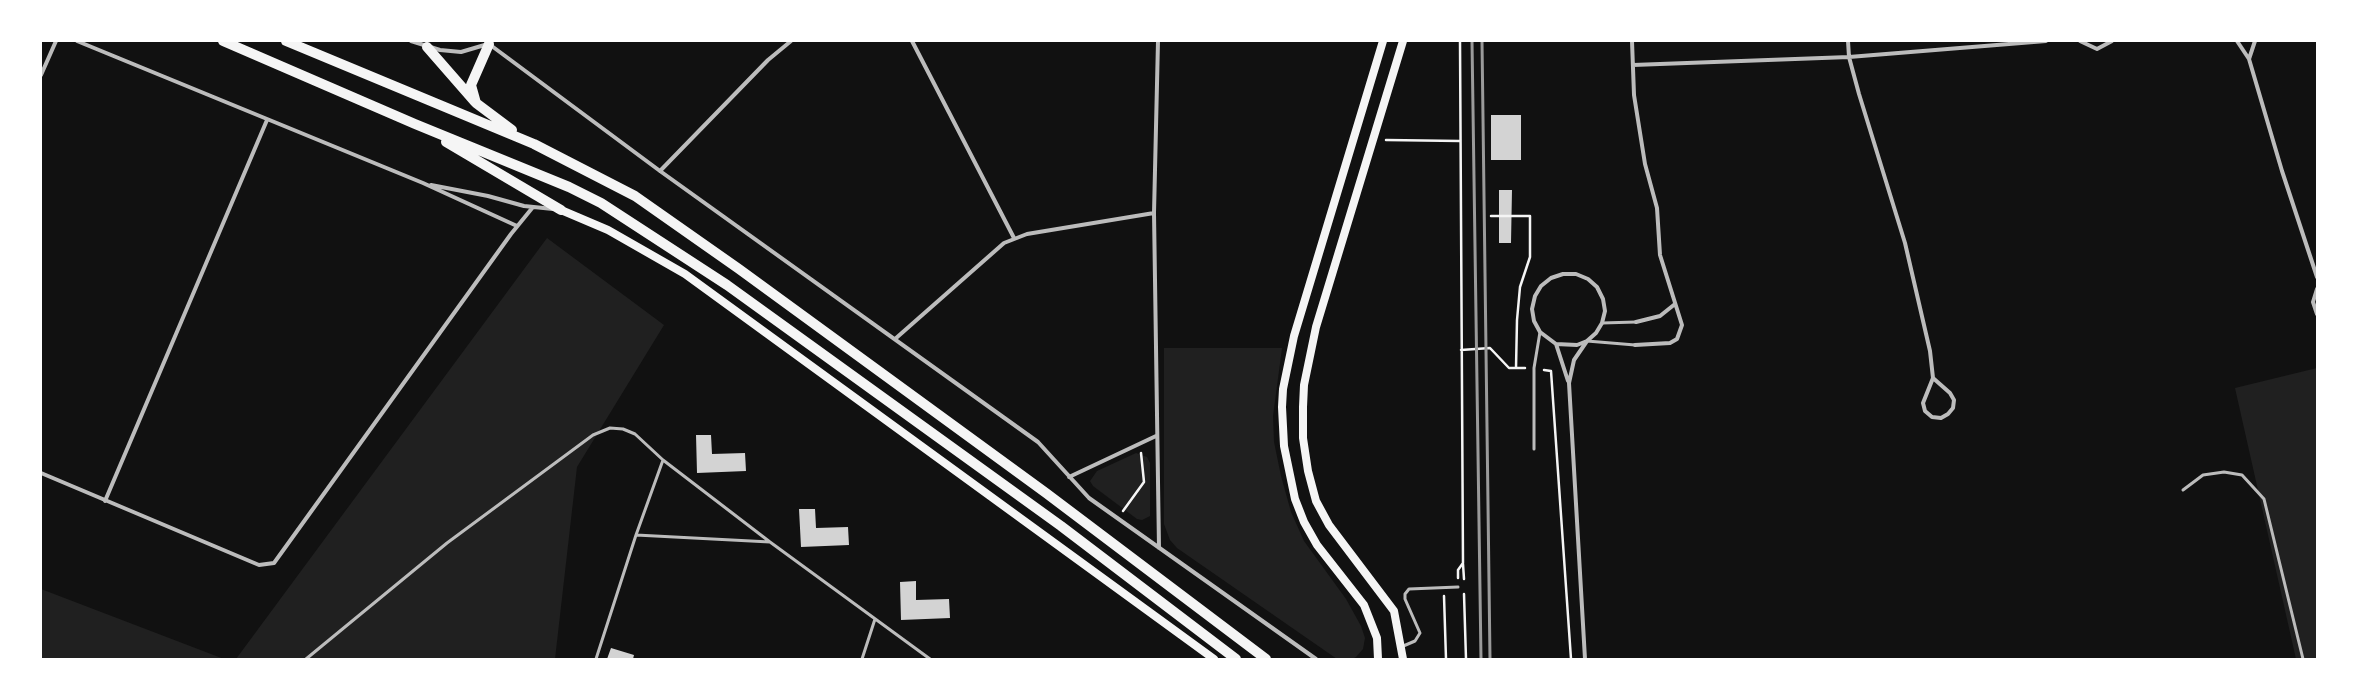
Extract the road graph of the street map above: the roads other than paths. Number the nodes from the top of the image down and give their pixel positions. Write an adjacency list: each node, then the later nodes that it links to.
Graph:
1 (56, 41): 23 (street)
2 (77, 41): 25 (street)
3 (223, 41): 26 (main road)
4 (286, 41): 27 (main road)
5 (411, 41): 19 (street)
6 (791, 41): 28 (street)
7 (912, 41): 34 (street)
8 (1158, 41): 32 (street)
9 (1383, 41): 69 (main road)
10 (1404, 41): 60 (main road)
11 (1632, 41): 22 (street)
12 (1848, 41): 20 (street)
13 (2046, 41): 20 (street)
14 (2080, 41): 15 (street)
15 (2112, 41)
16 (2237, 41): 21 (street)
17 (2255, 41): 21 (street)
18 (490, 42): 19 (street); 24 (main road); 28 (street)
19 (426, 47): 24 (main road)
20 (1849, 56): 22 (street); 46 (street)
21 (2249, 59): 35 (street)
22 (1634, 65): 37 (street)
23 (41, 75)
24 (476, 103): 27 (main road)
25 (267, 120): 29 (street); 54 (street)
26 (415, 124): 31 (main road); 66 (main road)
27 (534, 144): 67 (main road)
28 (660, 171): 42 (street)
29 (423, 183): 30 (street); 33 (street)
30 (533, 207): 31 (street); 33 (street)
31 (561, 210): 65 (main road)
32 (1154, 212): 34 (street); 48 (street)
33 (517, 226): 54 (street)
34 (1014, 238): 42 (street)
35 (2317, 277)
36 (2317, 289): 38 (street)
37 (1675, 304): 39 (street); 45 (street)
38 (2317, 314)
39 (1636, 322): 40 (lane)
40 (1602, 323): 41 (street); 43 (street)
41 (1540, 332): 44 (street); 49 (lane)
42 (895, 339): 52 (street)
43 (1587, 341): 44 (street); 45 (lane); 47 (street)
44 (1556, 344): 47 (street)
45 (1635, 345)
46 (1934, 378): 46 (street)
47 (1569, 383): 71 (street)
48 (1156, 436): 52 (street); 57 (street)
49 (1534, 449)
50 (663, 460): 55 (lane); 56 (lane); 61 (lane)
51 (41, 473): 54 (street)
52 (1069, 477): 57 (street)
53 (2183, 490): 72 (lane)
54 (106, 501)
55 (636, 535): 56 (lane); 62 (lane)
56 (770, 542): 59 (lane)
57 (1158, 548): 68 (street)
58 (1458, 587): 60 (lane)
59 (875, 619): 63 (lane); 64 (lane)
60 (1401, 647): 70 (main road)
61 (306, 659)
62 (596, 659)
63 (862, 659)
64 (930, 659)
65 (1214, 659)
66 (1236, 659)
67 (1266, 659)
68 (1316, 659)
69 (1378, 659)
70 (1403, 659)
71 (1585, 659)
72 (2303, 659)

